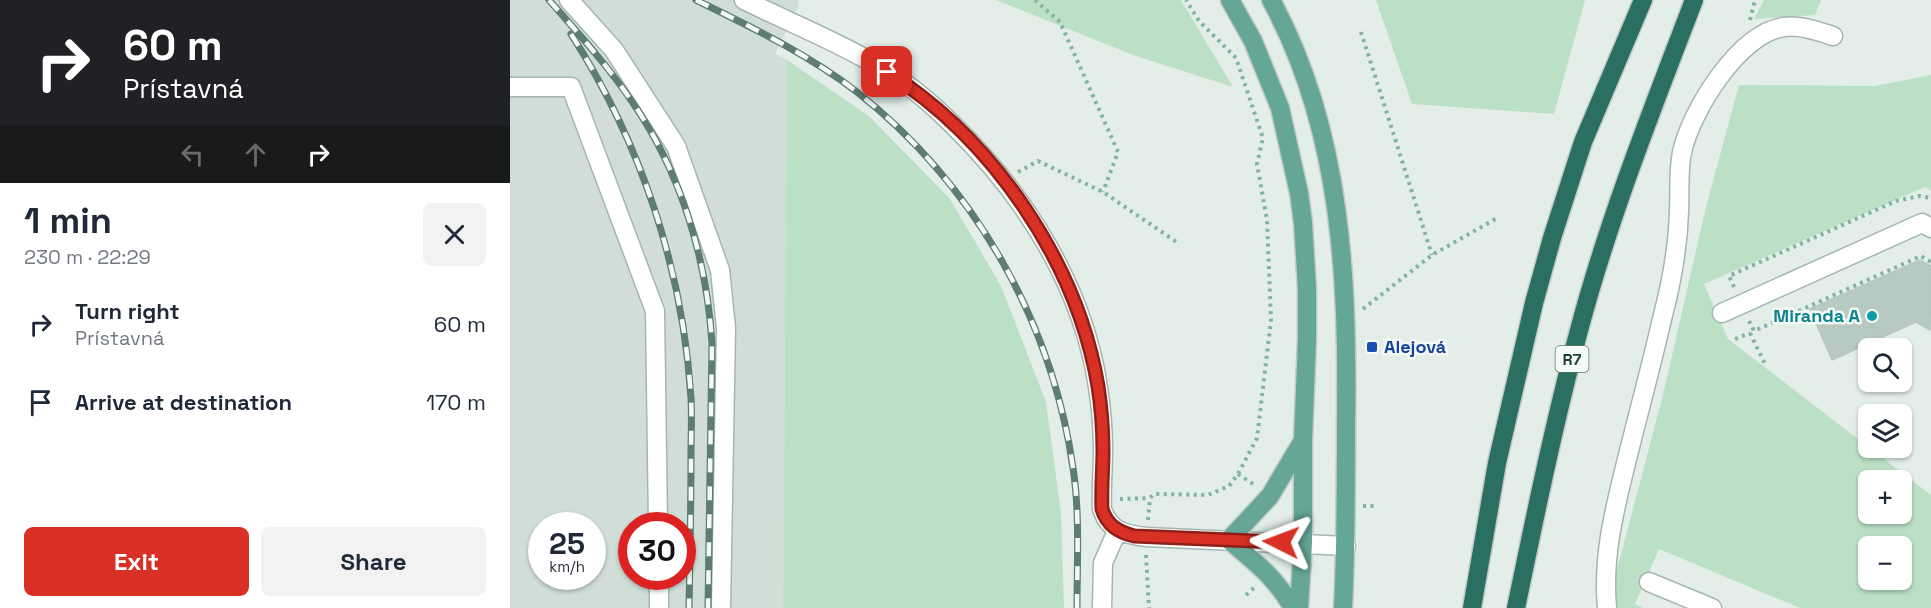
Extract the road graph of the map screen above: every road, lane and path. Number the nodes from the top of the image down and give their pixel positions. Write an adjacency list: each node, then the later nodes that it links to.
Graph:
1 (569, 0): 38 (street)
2 (744, 0): 12 (street)
3 (1035, 0): 13 (path)
4 (1186, 0): 23 (path)
5 (1230, 0): 22 (main road)
6 (1271, 0): 19 (main road)
7 (1643, 0): 44 (highway)
8 (1694, 0): 45 (highway, R7)
9 (1361, 32): 17 (path)
10 (1833, 36): 46 (street)
11 (510, 87): 29 (street)
12 (1003, 179): 13 (path); 25 (street)
13 (1103, 192): 16 (path)
14 (1499, 217): 17 (path)
15 (1927, 226): 18 (street)
16 (1178, 243)
17 (1432, 255): 19 (path)
18 (1722, 313)
19 (1346, 318): 34 (main road)
20 (1735, 339): 21 (path)
21 (1765, 364)
22 (1303, 440): 32 (main road); 33 (main road)
23 (1238, 474): 24 (path); 26 (path)
24 (1261, 490)
25 (1101, 498): 26 (path); 30 (street)
26 (1150, 498): 31 (path)
27 (1360, 506): 28 (path)
28 (1378, 506)
29 (658, 512)
30 (1118, 531): 31 (street); 39 (street)
31 (1147, 537): 32 (street); 40 (path)
32 (1229, 540): 33 (street); 41 (main road)
33 (1303, 543): 34 (street); 42 (main road)
34 (1346, 546): 43 (main road)
35 (1649, 582): 47 (street)
36 (659, 590): 37 (street)
37 (659, 608)
38 (721, 608)
39 (1102, 608)
40 (1149, 608)
41 (1293, 608)
42 (1299, 608)
43 (1343, 608)
44 (1472, 608)
45 (1516, 608)
46 (1607, 608)
47 (1712, 608)

